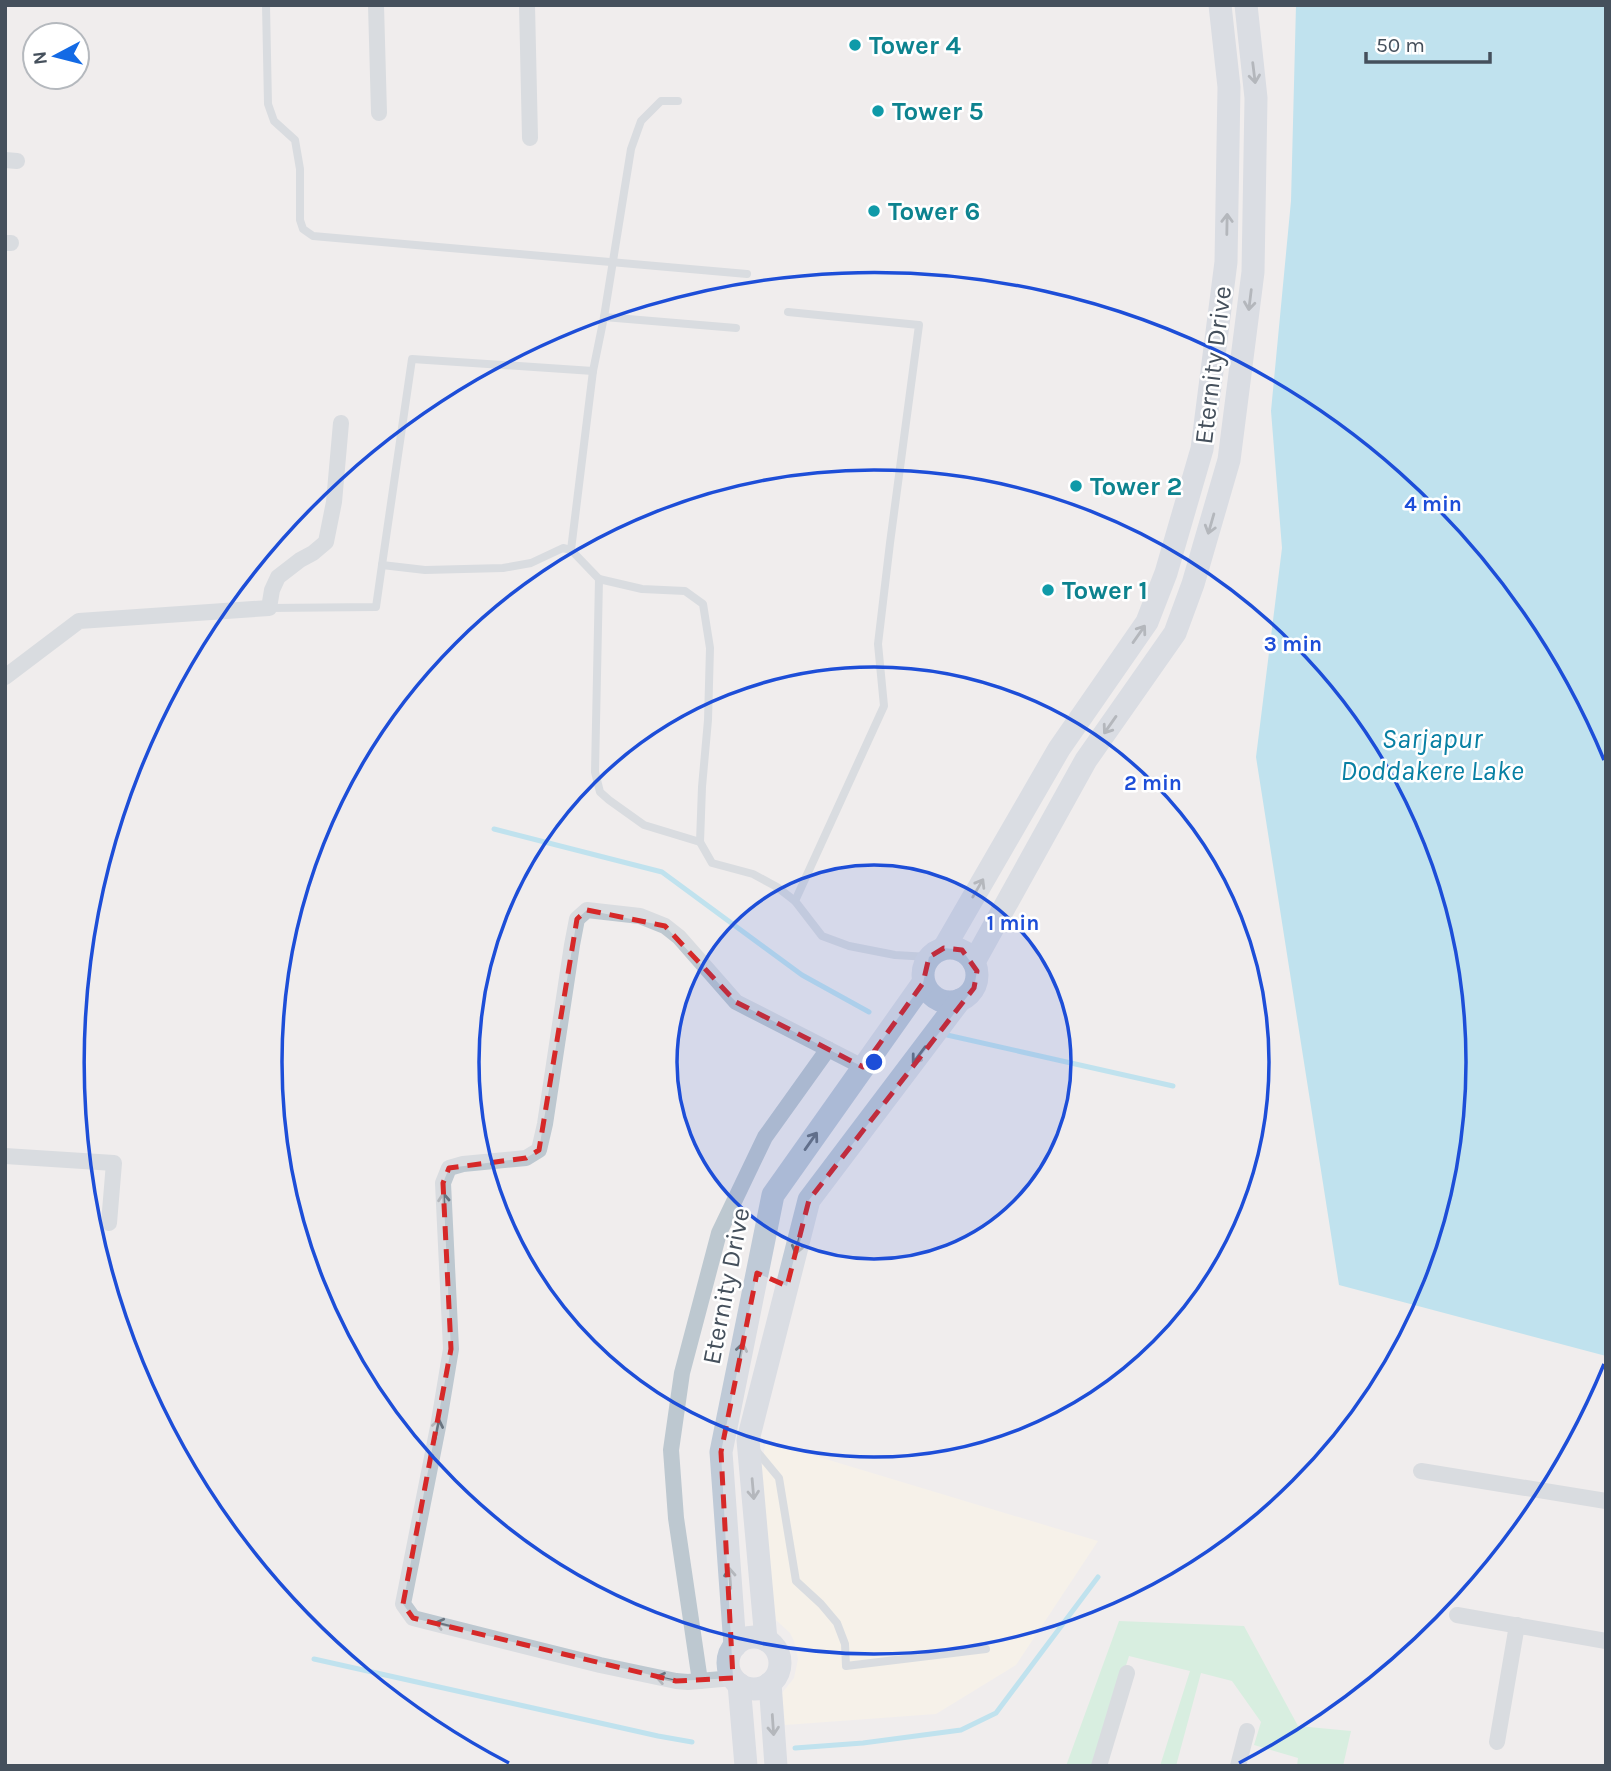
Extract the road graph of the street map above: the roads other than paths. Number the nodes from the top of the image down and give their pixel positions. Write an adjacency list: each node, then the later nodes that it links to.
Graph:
1 (266, 5): 9 (lane)
2 (376, 5): 7 (street)
3 (527, 5): 8 (street)
4 (1220, 5): 23 (street, Eternity Drive, one-way to 4)
5 (1246, 5): 24 (street, Eternity Drive, one-way to 24)
6 (678, 101): 9 (lane)
7 (379, 113)
8 (530, 138)
9 (612, 261): 10 (lane); 12 (lane)
10 (747, 274)
11 (788, 312): 22 (lane)
12 (604, 317): 13 (lane); 14 (lane)
13 (736, 328)
14 (593, 371): 16 (lane); 17 (lane)
15 (341, 423): 19 (street)
16 (571, 550): 17 (lane); 18 (lane)
17 (382, 565): 19 (lane)
18 (599, 579): 21 (lane); 21 (lane)
19 (269, 608): 20 (street)
20 (5, 677)
21 (701, 842): 22 (lane)
22 (795, 901): 23 (lane)
23 (937, 952): 24 (street); 25 (street, Eternity Drive)
24 (974, 962): 26 (street, Eternity Drive)
25 (923, 983): 26 (street); 28 (street, Eternity Drive)
26 (960, 1000): 32 (street, Eternity Drive, one-way to 32)
27 (828, 1049): 28 (street); 43 (street); 43 (street, one-way to 27)
28 (863, 1068): 31 (street, Eternity Drive, one-way to 28)
29 (5, 1156): 30 (street)
30 (108, 1223)
31 (757, 1273): 32 (street); 40 (street, Eternity Drive, one-way to 31)
32 (787, 1286): 33 (street, Eternity Drive)
33 (748, 1440): 38 (street, Eternity Drive, one-way to 38); 41 (lane)
34 (1421, 1471): 35 (street)
35 (1606, 1501)
36 (1457, 1615): 37 (street)
37 (1517, 1625): 39 (street); 47 (street)
38 (766, 1640): 40 (street); 45 (street, Eternity Drive)
39 (1606, 1641)
40 (735, 1646): 44 (street, Eternity Drive)
41 (986, 1649)
42 (1127, 1673): 50 (street)
43 (700, 1681): 44 (street)
44 (736, 1681): 45 (street); 48 (street, Eternity Drive)
45 (770, 1684): 49 (street, Eternity Drive, one-way to 49)
46 (1247, 1731): 51 (street)
47 (1497, 1742)
48 (746, 1766)
49 (776, 1766)
50 (1099, 1766)
51 (1238, 1766)

